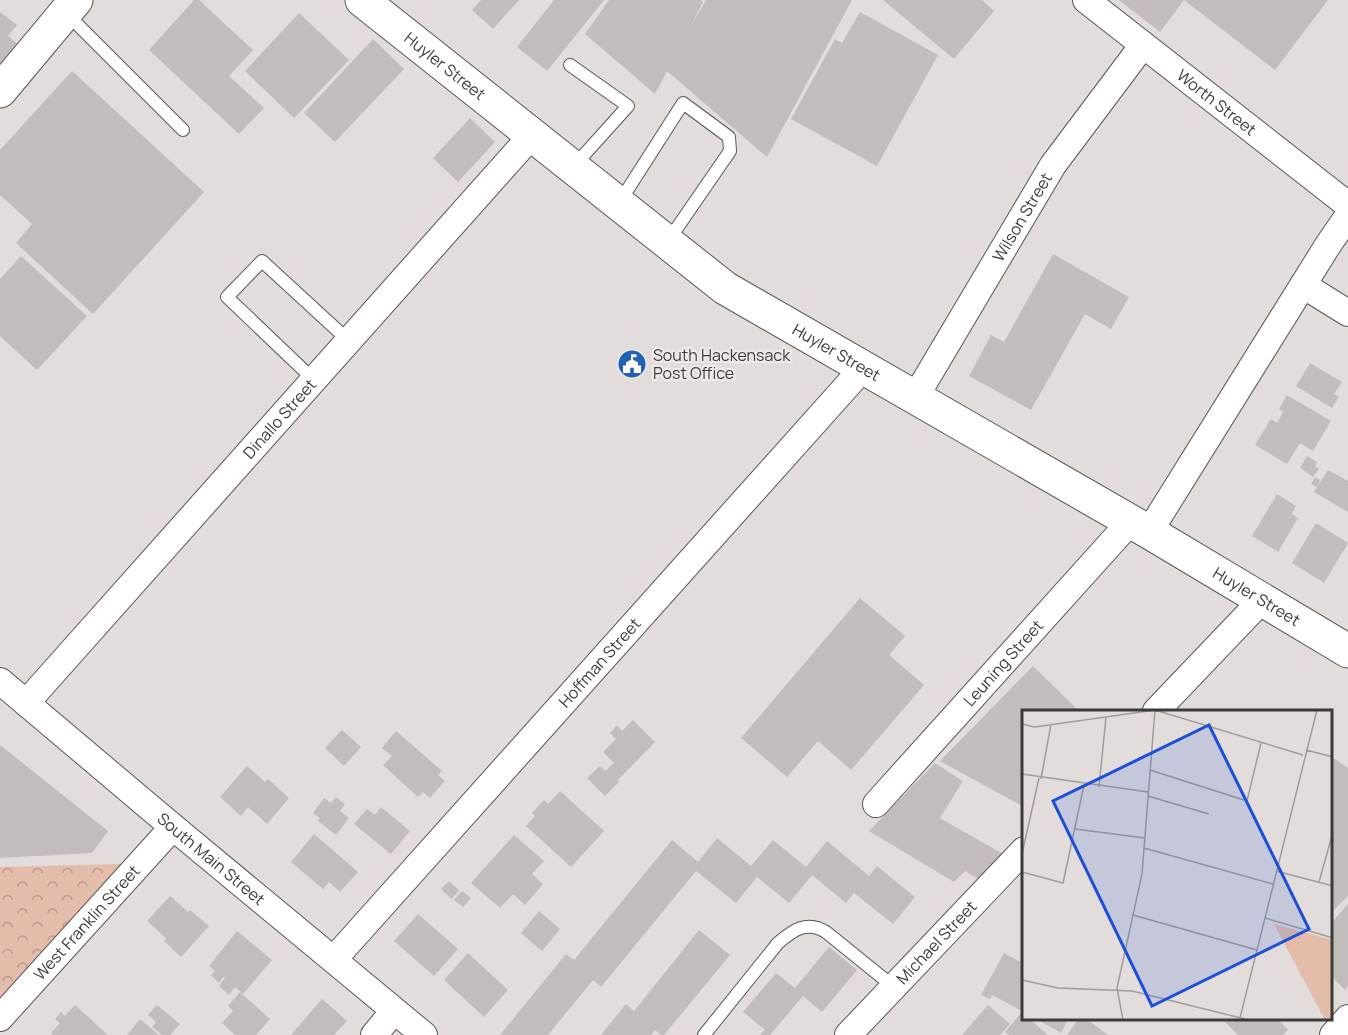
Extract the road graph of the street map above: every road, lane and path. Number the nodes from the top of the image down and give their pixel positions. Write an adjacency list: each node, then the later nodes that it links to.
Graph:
1 (1086, 0): 4 (street, Worth Street)
2 (366, 1): 8 (street, Huyler Street)
3 (71, 6): 6 (street); 7 (lane)
4 (1143, 45): 11 (street, Worth Street); 19 (street, Wilson Street)
5 (570, 65): 9 (lane)
6 (0, 91)
7 (183, 130)
8 (532, 135): 9 (street, Huyler Street); 16 (street, Dinallo Street)
9 (573, 167): 10 (street, Huyler Street)
10 (619, 204): 13 (street, Huyler Street); 13 (lane)
11 (1348, 205)
12 (1348, 216): 14 (street, Leuning Street)
13 (667, 242): 17 (street, Huyler Street)
14 (1303, 285): 15 (street); 20 (street, Leuning Street)
15 (1348, 313)
16 (349, 341): 18 (street, Dinallo Street); 18 (lane)
17 (864, 367): 19 (street, Huyler Street); 29 (street, Hoffman Street)
18 (314, 380): 24 (street, Dinallo Street)
19 (916, 396): 20 (street, Huyler Street)
20 (1140, 526): 21 (street, Huyler Street); 26 (street, Leuning Street)
21 (1262, 600): 22 (street, Huyler Street); 25 (street)
22 (1348, 651)
23 (0, 681): 24 (street, South Main Street)
24 (26, 703): 27 (street, South Main Street)
25 (1157, 710)
26 (876, 804)
27 (173, 827): 29 (street, South Main Street); 32 (street, West Franklin Street)
28 (1022, 852): 30 (street, Michael Street)
29 (334, 960): 31 (street, South Main Street)
30 (894, 987): 36 (lane); 37 (street, Michael Street)
31 (394, 1011): 34 (street); 35 (street, South Main Street)
32 (0, 1018)
33 (1348, 1018): 38 (street)
34 (374, 1035)
35 (424, 1035)
36 (704, 1035)
37 (848, 1035)
38 (1332, 1035)

